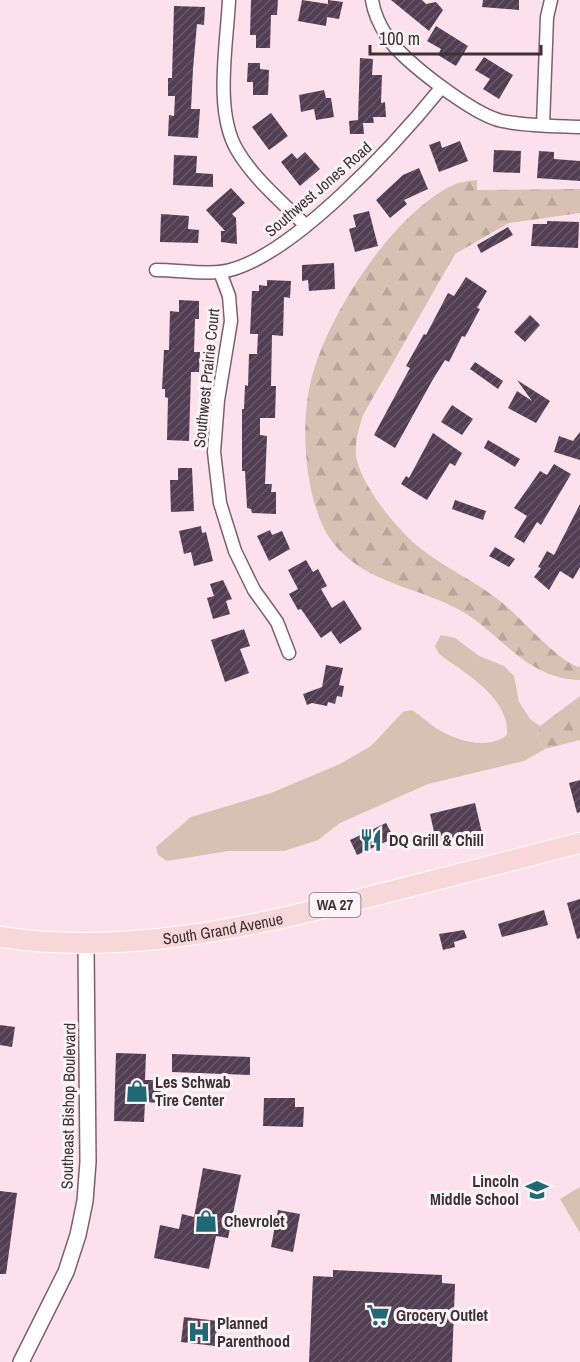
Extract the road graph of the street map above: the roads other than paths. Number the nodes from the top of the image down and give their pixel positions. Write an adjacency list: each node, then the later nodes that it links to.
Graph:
1 (229, 0): 7 (street)
2 (372, 0): 4 (street)
3 (551, 0): 5 (street)
4 (441, 88): 5 (street); 7 (street, Southwest Jones Road)
5 (543, 125): 6 (street)
6 (580, 127)
7 (305, 225): 9 (street, Southwest Jones Road)
8 (156, 270): 9 (street, Southwest Jones Road)
9 (220, 272): 10 (street, Southwest Prairie Court)
10 (289, 652)
11 (580, 843): 13 (main road, South Grand Avenue / WA 27)
12 (0, 937): 13 (main road, South Grand Avenue / WA 27)
13 (86, 945): 14 (street, Southeast Bishop Boulevard)
14 (21, 1362)

